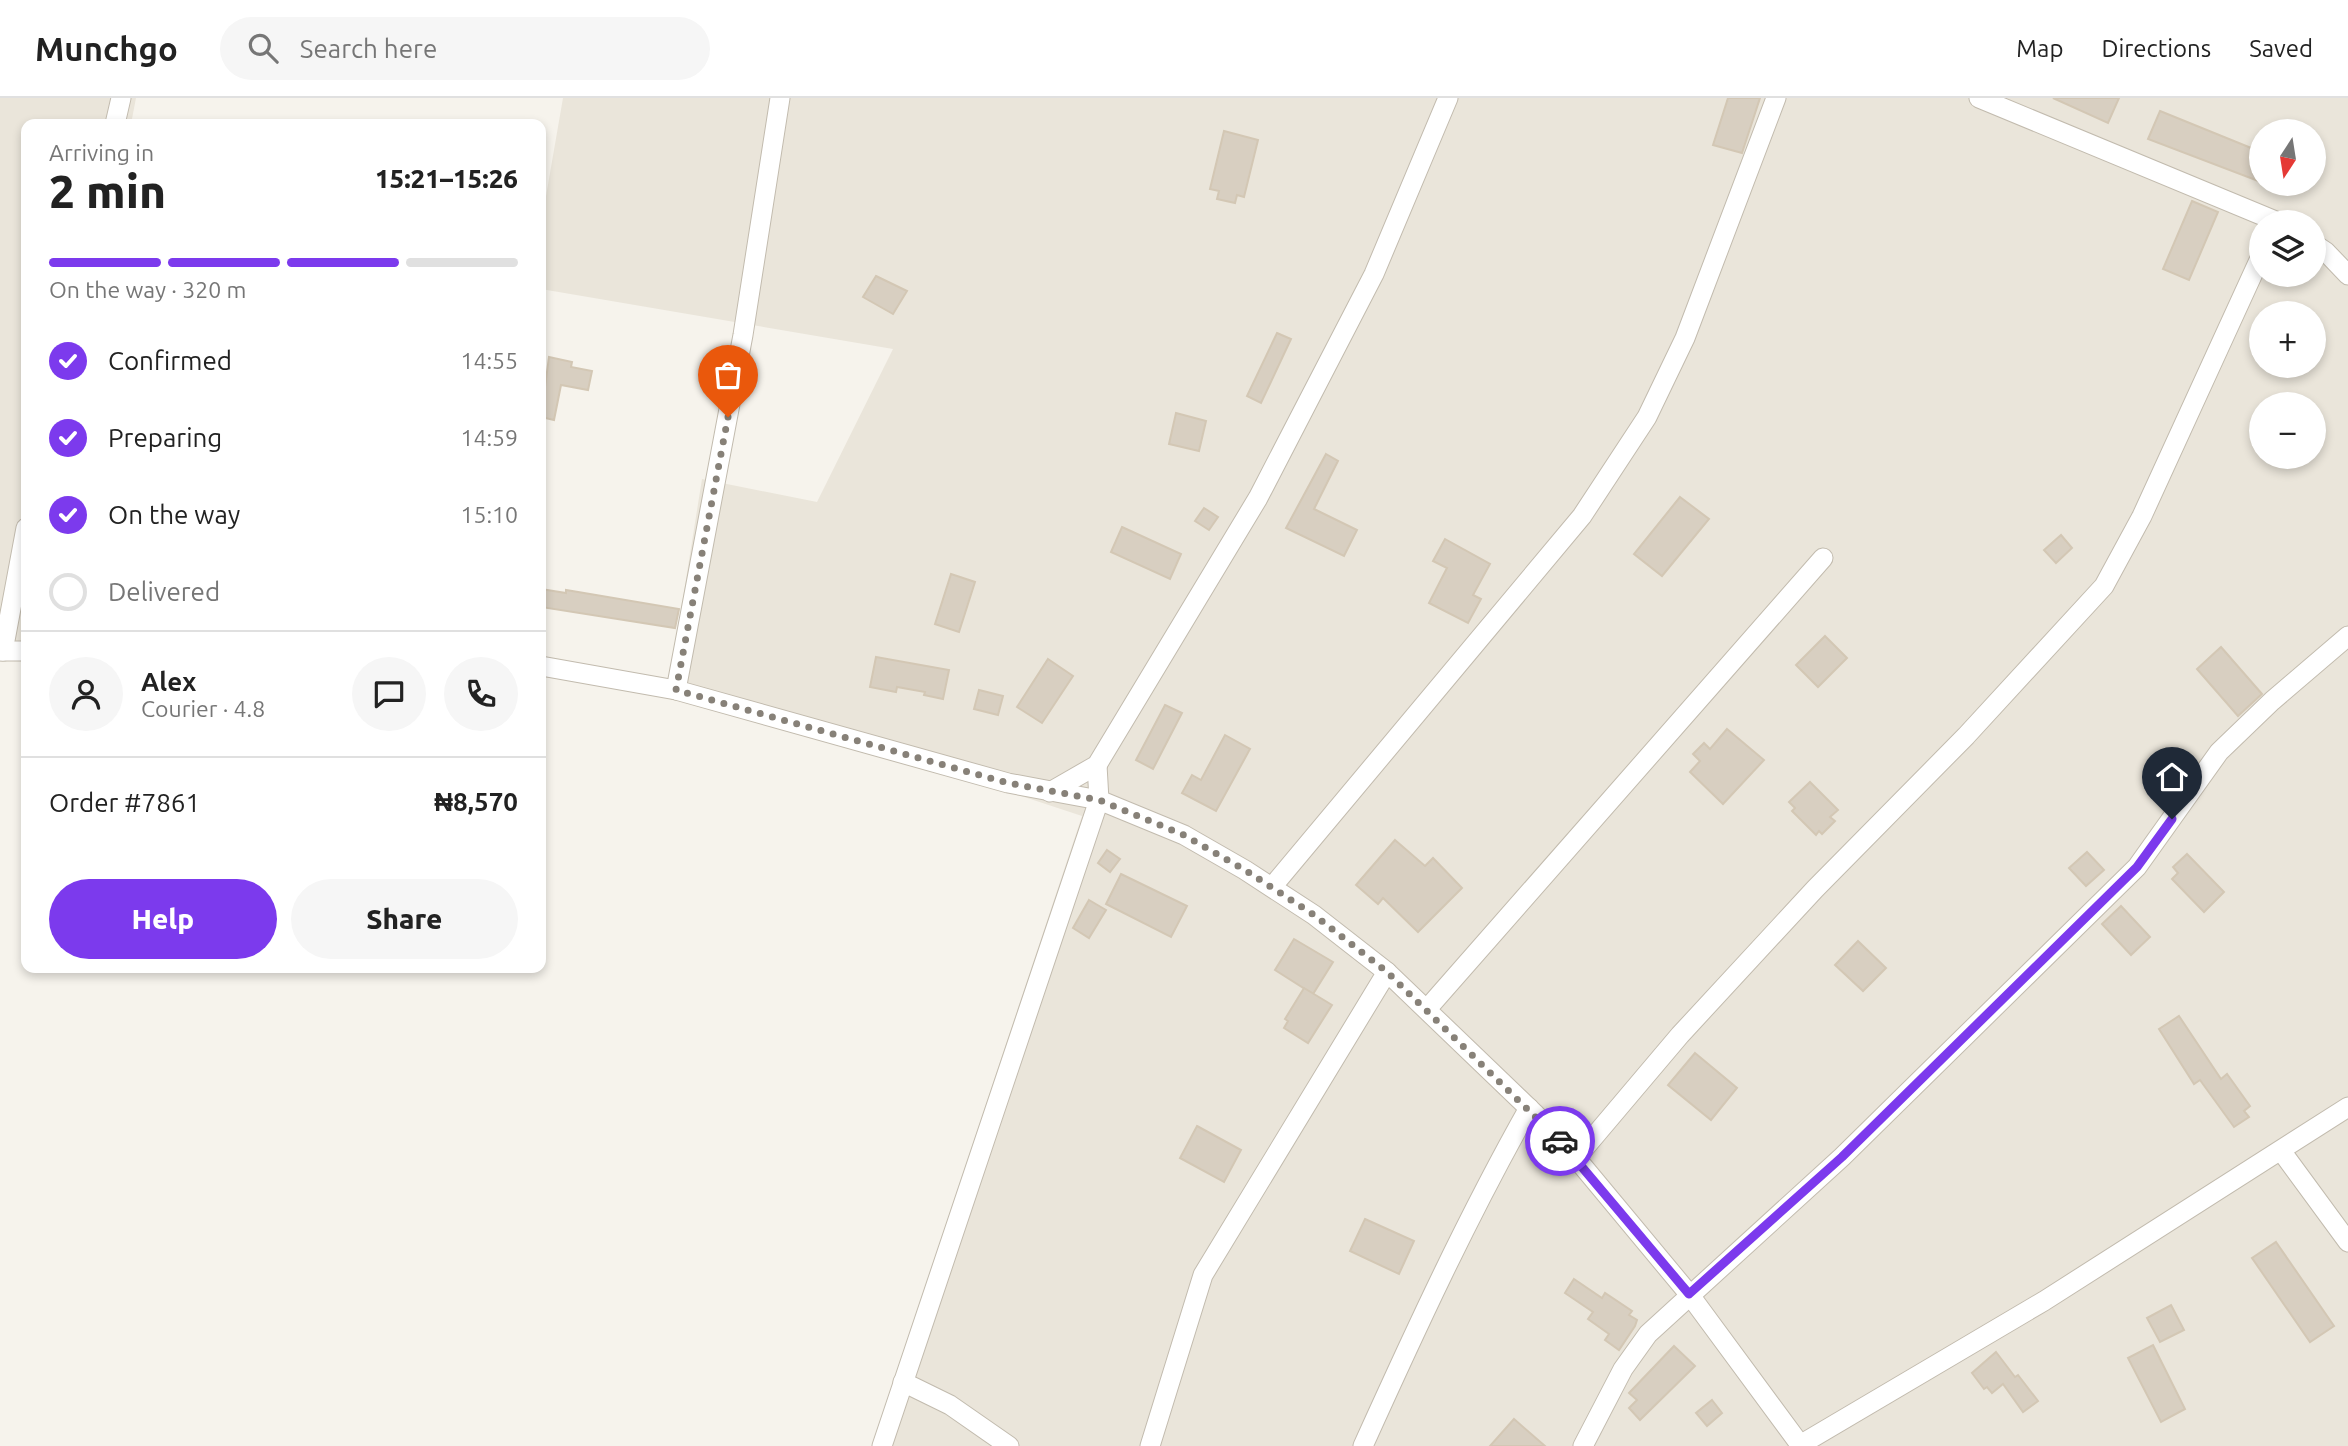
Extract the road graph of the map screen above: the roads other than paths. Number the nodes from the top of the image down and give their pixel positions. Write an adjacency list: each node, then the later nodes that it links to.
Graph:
1 (121, 98): 6 (street)
2 (780, 98): 17 (street)
3 (1448, 98): 18 (street)
4 (1776, 98): 21 (street)
5 (1979, 98): 7 (street)
6 (116, 119)
7 (2249, 210)
8 (2326, 252): 9 (street)
9 (2348, 275)
10 (2249, 282): 27 (street)
11 (21, 553): 14 (street)
12 (1823, 558): 23 (street)
13 (2348, 636): 29 (street)
14 (1, 651): 15 (street)
15 (21, 651)
16 (546, 667): 17 (street)
17 (676, 690): 19 (street)
18 (1097, 765): 19 (street); 20 (street)
19 (1050, 792): 20 (street)
20 (1099, 800): 21 (street); 30 (street)
21 (1272, 887): 22 (street)
22 (1387, 972): 23 (street); 34 (street)
23 (1427, 1009): 25 (street)
24 (2348, 1107): 26 (street)
25 (1529, 1108): 27 (street); 35 (street)
26 (2282, 1152): 28 (street); 31 (street)
27 (1576, 1158): 29 (street)
28 (2348, 1242)
29 (1689, 1294): 31 (street); 36 (street)
30 (903, 1382): 32 (street); 33 (street)
31 (1800, 1445)
32 (882, 1446)
33 (1009, 1446)
34 (1150, 1446)
35 (1363, 1446)
36 (1583, 1446)

